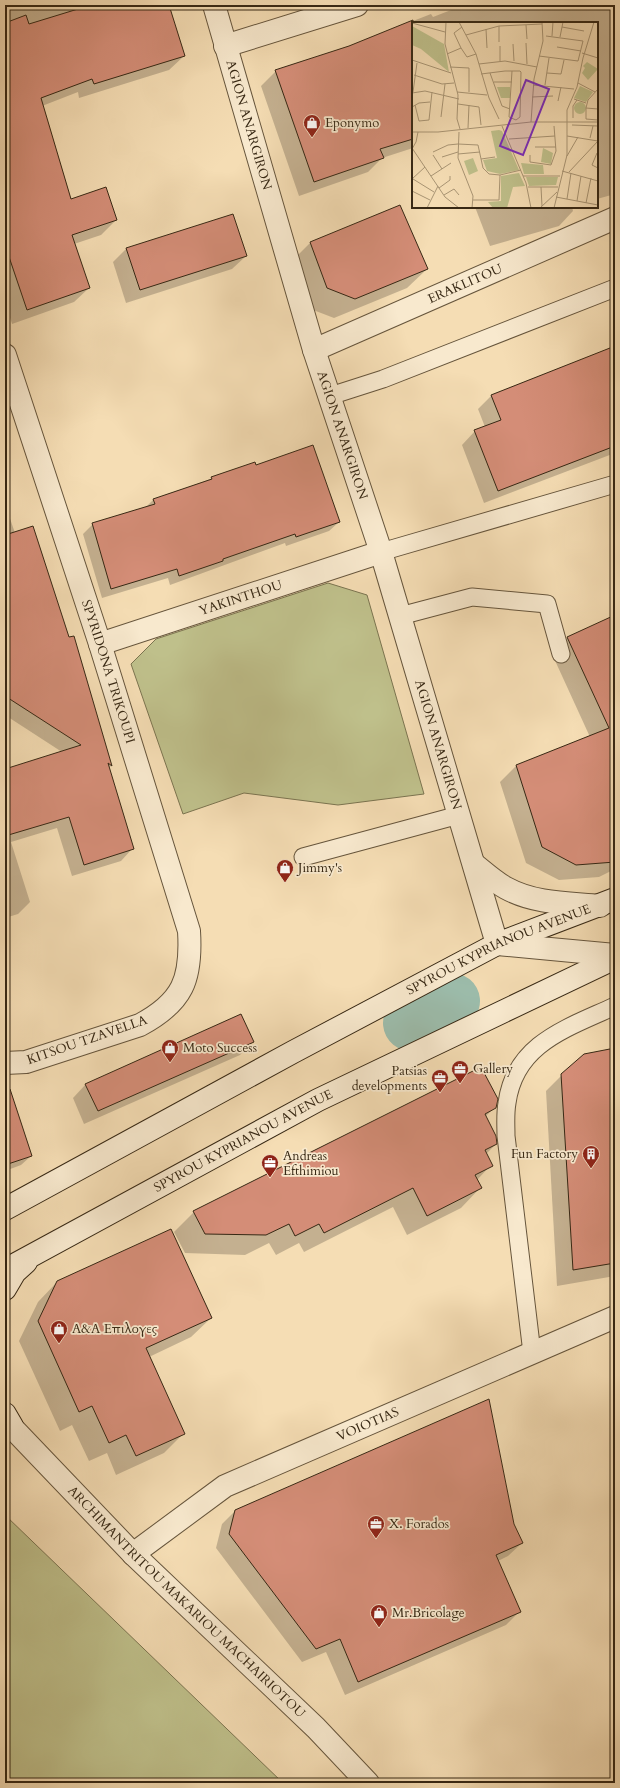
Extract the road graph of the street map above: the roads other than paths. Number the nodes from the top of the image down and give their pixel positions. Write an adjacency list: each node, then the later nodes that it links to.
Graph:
1 (214, 5): 3 (street, AGION ANARGIRON)
2 (357, 5): 3 (street)
3 (225, 46): 6 (street, AGION ANARGIRON)
4 (615, 218): 6 (street, ERAKLITOU)
5 (615, 288): 8 (lane)
6 (314, 350): 8 (street, AGION ANARGIRON)
7 (7, 367): 12 (street, SPYRIDONA TRIKOUPI)
8 (330, 396): 10 (street, AGION ANARGIRON)
9 (615, 484): 10 (lane)
10 (381, 552): 11 (street, AGION ANARGIRON); 12 (street, YAKINTHOU)
11 (400, 616): 13 (lane); 14 (street, AGION ANARGIRON)
12 (100, 644): 20 (street, SPYRIDONA TRIKOUPI)
13 (561, 654)
14 (459, 815): 15 (lane); 16 (street, AGION ANARGIRON)
15 (303, 857)
16 (474, 864): 17 (street); 18 (street, AGION ANARGIRON)
17 (608, 903): 18 (street, SPYROU KYPRIANOU AVENUE)
18 (497, 944): 19 (street); 23 (street, SPYROU KYPRIANOU AVENUE)
19 (615, 956): 24 (street, SPYROU KYPRIANOU AVENUE)
20 (180, 990): 22 (street, KITSOU TZAVELLA)
21 (615, 1006): 28 (lane)
22 (5, 1063)
23 (5, 1209)
24 (35, 1254): 25 (street, SPYROU KYPRIANOU AVENUE); 26 (street)
25 (5, 1270)
26 (5, 1289)
27 (615, 1317): 28 (street, VOIOTIAS)
28 (532, 1353): 30 (street, VOIOTIAS)
29 (7, 1420): 30 (street, ARCHIMANTRITOU MAKARIOU MACHAIRIOTOU)
30 (133, 1554): 31 (street, ARCHIMANTRITOU MAKARIOU MACHAIRIOTOU)
31 (368, 1783)

